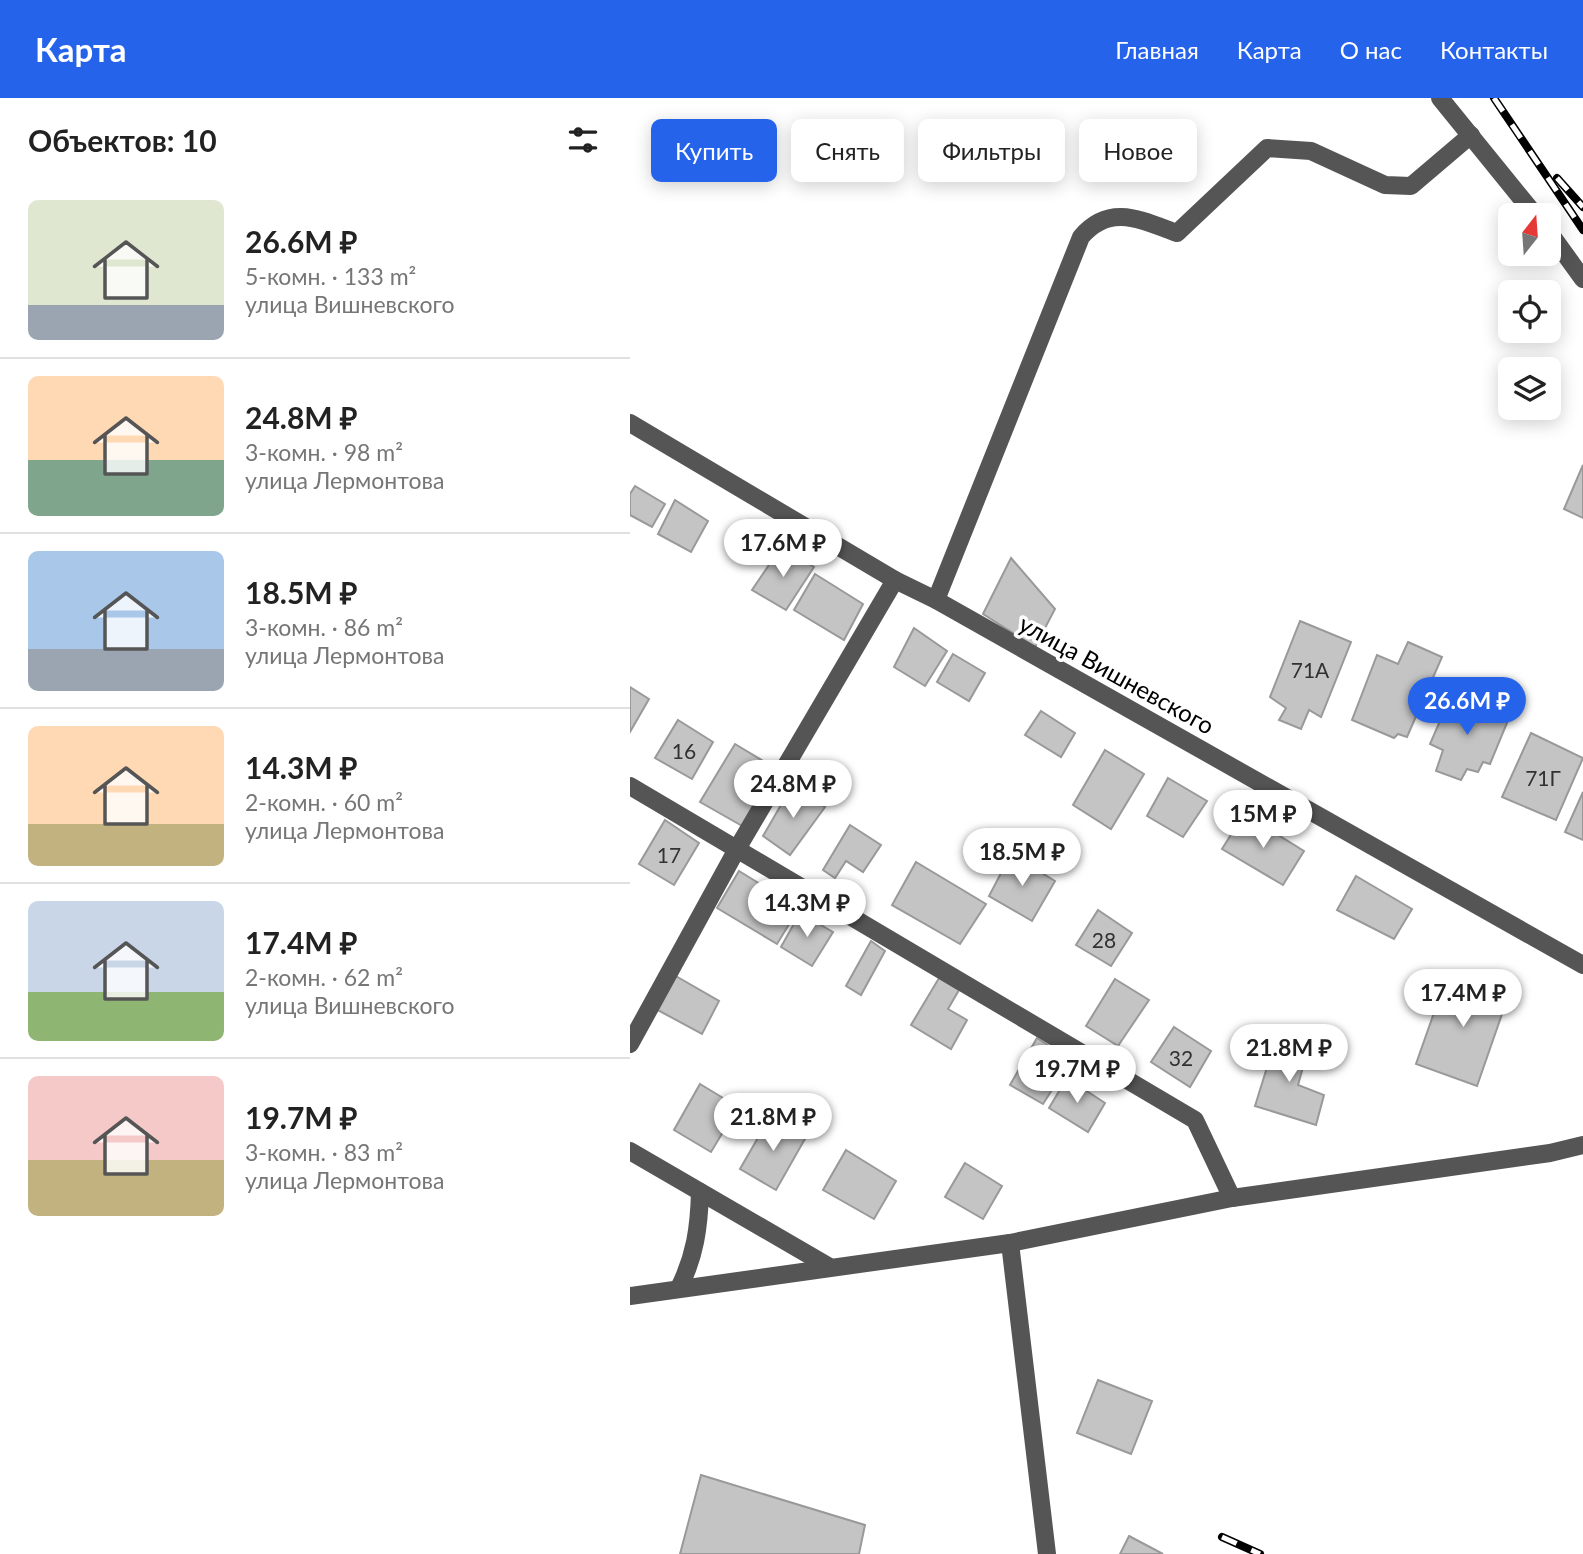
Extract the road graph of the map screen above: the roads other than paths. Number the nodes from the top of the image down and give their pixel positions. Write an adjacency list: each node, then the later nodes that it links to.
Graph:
1 (1440, 98): 2 (street)
2 (1471, 135): 3 (street); 8 (street)
3 (1525, 203)
4 (1561, 249): 5 (street)
5 (1583, 279)
6 (630, 423): 7 (street, улица Вишневского)
7 (895, 580): 8 (street, улица Вишневского); 10 (street)
8 (936, 600): 11 (street, улица Вишневского)
9 (630, 786): 10 (street)
10 (737, 849): 12 (street); 18 (street)
11 (1583, 965)
12 (630, 1044)
13 (1583, 1130): 16 (street)
14 (1583, 1145): 16 (street)
15 (630, 1152): 17 (street)
16 (1550, 1153): 18 (street)
17 (700, 1192): 20 (street); 21 (street)
18 (1232, 1198): 19 (street)
19 (1010, 1243): 20 (street); 23 (street)
20 (828, 1266): 21 (street)
21 (678, 1289): 22 (street)
22 (630, 1296)
23 (1047, 1554)

